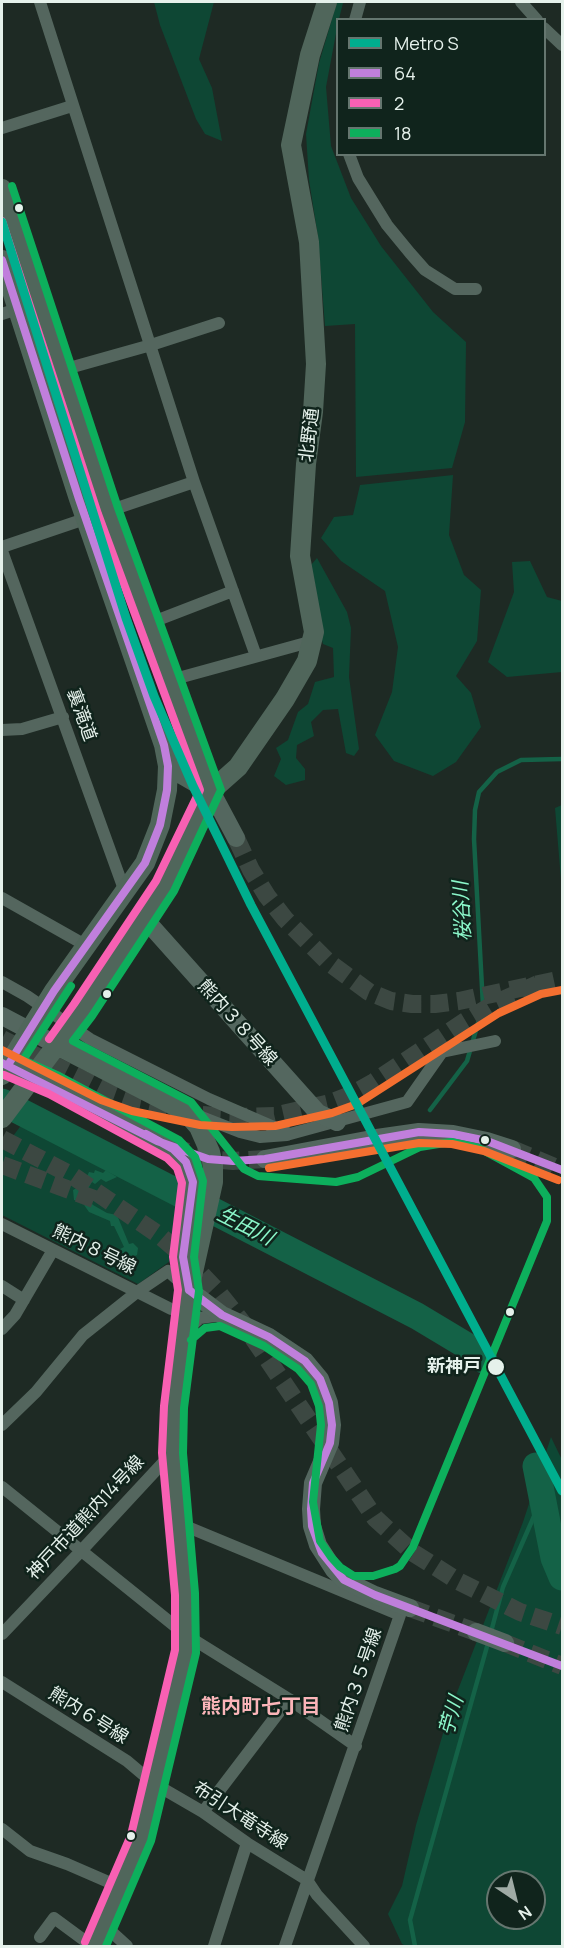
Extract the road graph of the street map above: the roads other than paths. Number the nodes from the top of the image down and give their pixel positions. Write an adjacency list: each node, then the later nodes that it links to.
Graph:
1 (40, 2): 9 (street)
2 (327, 2): 25 (main road, 北野通)
3 (360, 2): 5 (street)
4 (521, 2): 6 (street)
5 (356, 18)
6 (535, 18)
7 (546, 29): 8 (street)
8 (561, 40)
9 (72, 106): 10 (street); 17 (street)
10 (2, 128)
11 (350, 156): 14 (street)
12 (2, 189): 18 (main road)
13 (2, 260): 15 (main road)
14 (476, 290)
15 (9, 311): 21 (main road)
16 (219, 323): 17 (street)
17 (151, 345): 18 (street); 19 (street)
18 (62, 370): 20 (main road)
19 (194, 482): 20 (street); 23 (street)
20 (108, 511): 21 (street); 24 (main road)
21 (85, 518): 22 (street); 30 (main road)
22 (2, 549): 28 (street, 裏滝道)
23 (233, 591): 24 (street); 26 (street)
24 (150, 622): 27 (main road)
25 (313, 641): 26 (street); 31 (main road, 北野通)
26 (256, 656): 27 (street)
27 (171, 680): 31 (main road)
28 (63, 717): 29 (street); 33 (street, 裏滝道)
29 (2, 730)
30 (168, 766): 31 (main road); 33 (main road)
31 (211, 791): 32 (street); 35 (main road)
32 (236, 838)
33 (125, 892): 36 (main road)
34 (2, 898): 36 (street)
35 (143, 917): 40 (main road); 48 (street, 熊内３８号線)
36 (87, 946): 38 (main road)
37 (2, 982): 38 (street)
38 (44, 1007): 40 (street); 41 (main road)
39 (2, 1016): 41 (street)
40 (71, 1026): 43 (main road); 49 (street)
41 (29, 1031): 43 (street); 44 (main road)
42 (495, 1041): 48 (street)
43 (57, 1045): 45 (main road); 46 (main road)
44 (4, 1068): 45 (main road)
45 (33, 1076): 47 (main road); 52 (main road)
46 (185, 1111): 49 (street); 52 (main road)
47 (2, 1118)
48 (337, 1122): 49 (street)
49 (290, 1134)
50 (512, 1149): 51 (street)
51 (265, 1159)
52 (196, 1222): 56 (main road)
53 (2, 1224): 54 (street, 熊内８号線)
54 (53, 1250): 57 (street, 熊内８号線); 58 (street)
55 (2, 1286): 58 (street)
56 (189, 1290): 57 (street); 60 (street); 62 (main road)
57 (137, 1292): 59 (street, 熊内８号線); 63 (street)
58 (24, 1300): 61 (street)
59 (171, 1308)
60 (222, 1315): 62 (street); 68 (street)
61 (2, 1329)
62 (184, 1332): 64 (main road)
63 (2, 1425)
64 (172, 1452): 66 (main road); 67 (street, 神戸市道熊内14号線)
65 (2, 1487): 67 (street)
66 (178, 1523): 70 (main road); 73 (street, 熊内３５号線)
67 (81, 1551): 69 (street, 神戸市道熊内14号線); 70 (street)
68 (410, 1608)
69 (2, 1634)
70 (186, 1635): 72 (street); 74 (main road)
71 (2, 1682): 74 (street, 熊内６号線)
72 (289, 1698): 73 (street); 75 (street)
73 (356, 1746): 78 (street, 熊内３５号線)
74 (153, 1783): 75 (street, 布引大竜寺線); 79 (main road)
75 (203, 1812): 77 (street, 布引大竜寺線)
76 (2, 1829): 79 (street)
77 (247, 1843): 78 (street, 布引大竜寺線); 84 (street)
78 (307, 1880): 85 (street, 熊内３５号線); 86 (street)
79 (120, 1887): 80 (main road)
80 (104, 1925): 82 (main road); 83 (street)
81 (40, 1937): 82 (street)
82 (93, 1947)
83 (127, 1947)
84 (214, 1947)
85 (285, 1947)
86 (364, 1947)

